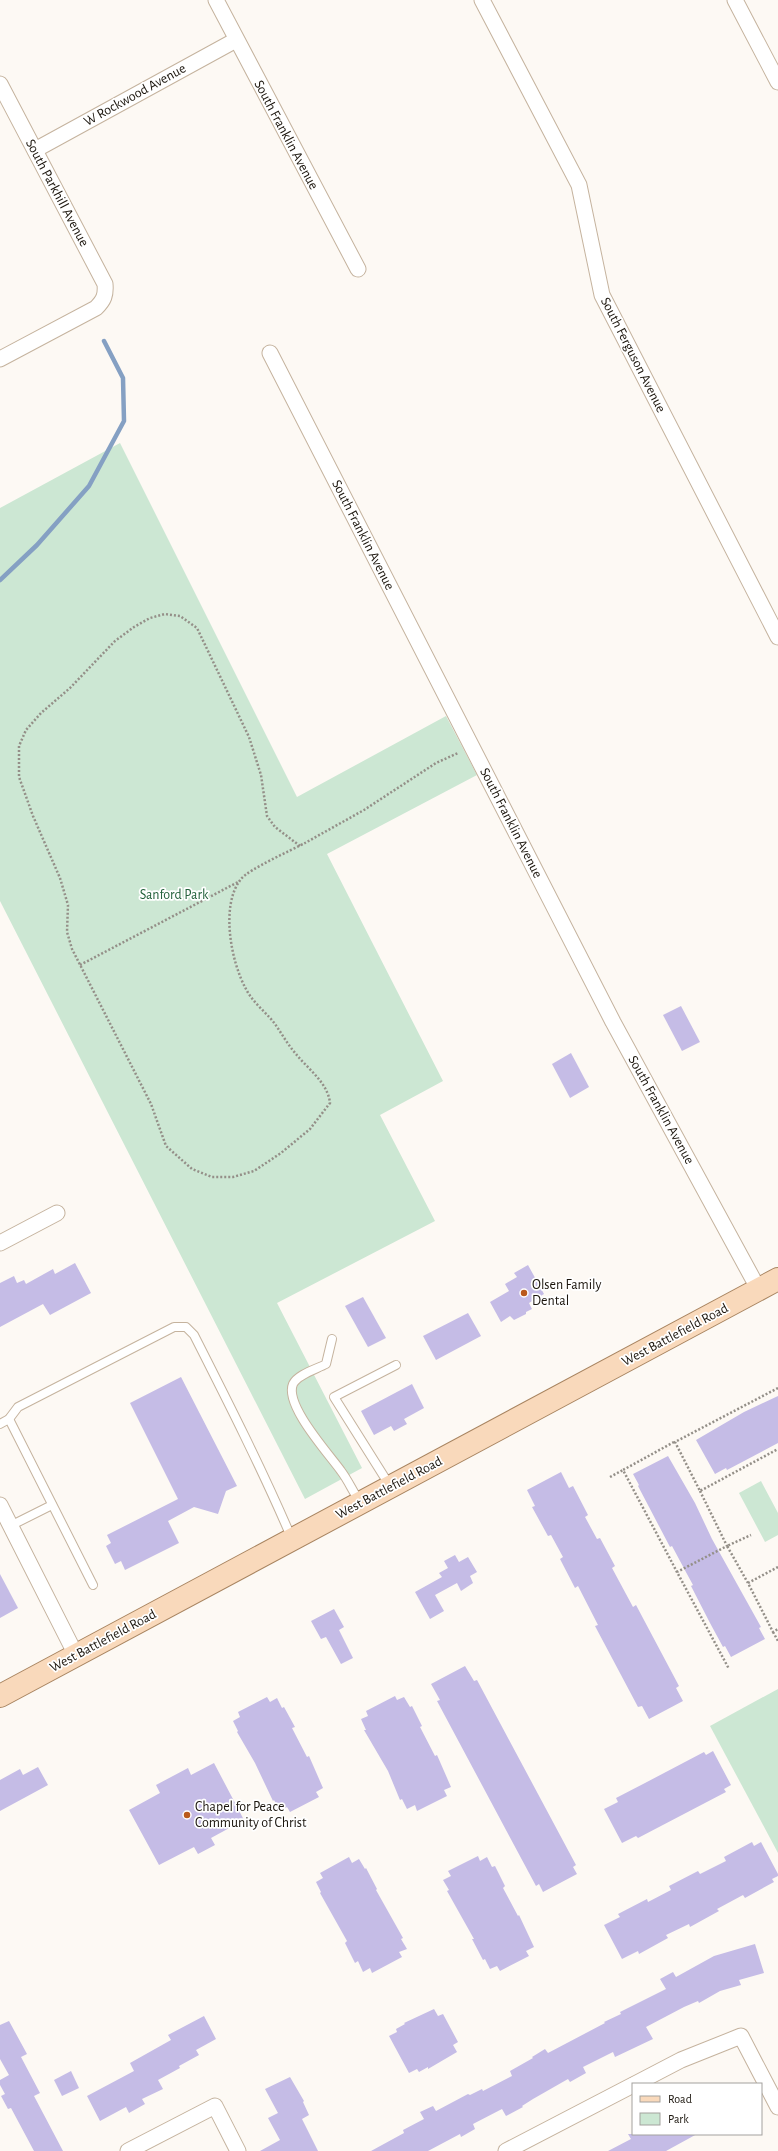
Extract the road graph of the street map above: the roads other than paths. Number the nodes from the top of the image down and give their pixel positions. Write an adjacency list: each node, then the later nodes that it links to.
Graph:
1 (216, 0): 4 (street, South Franklin Avenue)
2 (482, 0): 11 (street, South Ferguson Avenue)
3 (735, 0): 5 (street)
4 (236, 40): 7 (street, W Rockwood Avenue); 8 (street, South Franklin Avenue)
5 (778, 82)
6 (0, 84): 7 (street, South Parkhill Avenue)
7 (35, 150): 10 (street, South Parkhill Avenue)
8 (358, 269)
9 (270, 353): 15 (street, South Franklin Avenue)
10 (0, 359)
11 (778, 637)
12 (57, 1213): 13 (street)
13 (0, 1243)
14 (778, 1280): 15 (main road, West Battlefield Road)
15 (759, 1290): 20 (main road, West Battlefield Road)
16 (332, 1339): 21 (lane)
17 (396, 1365): 20 (lane)
18 (8, 1419): 19 (lane); 22 (lane); 25 (lane)
19 (0, 1424)
20 (391, 1487): 21 (main road, West Battlefield Road)
21 (360, 1503): 25 (main road, West Battlefield Road)
22 (52, 1505): 24 (lane); 26 (lane)
23 (0, 1506): 24 (street)
24 (10, 1526): 27 (street)
25 (292, 1539): 27 (main road, West Battlefield Road)
26 (93, 1585)
27 (76, 1655): 28 (main road, West Battlefield Road)
28 (0, 1696)
29 (636, 2083): 31 (street)
30 (632, 2085): 34 (street)
31 (778, 2107)
32 (128, 2151): 33 (street)
33 (238, 2151)
34 (506, 2151)

